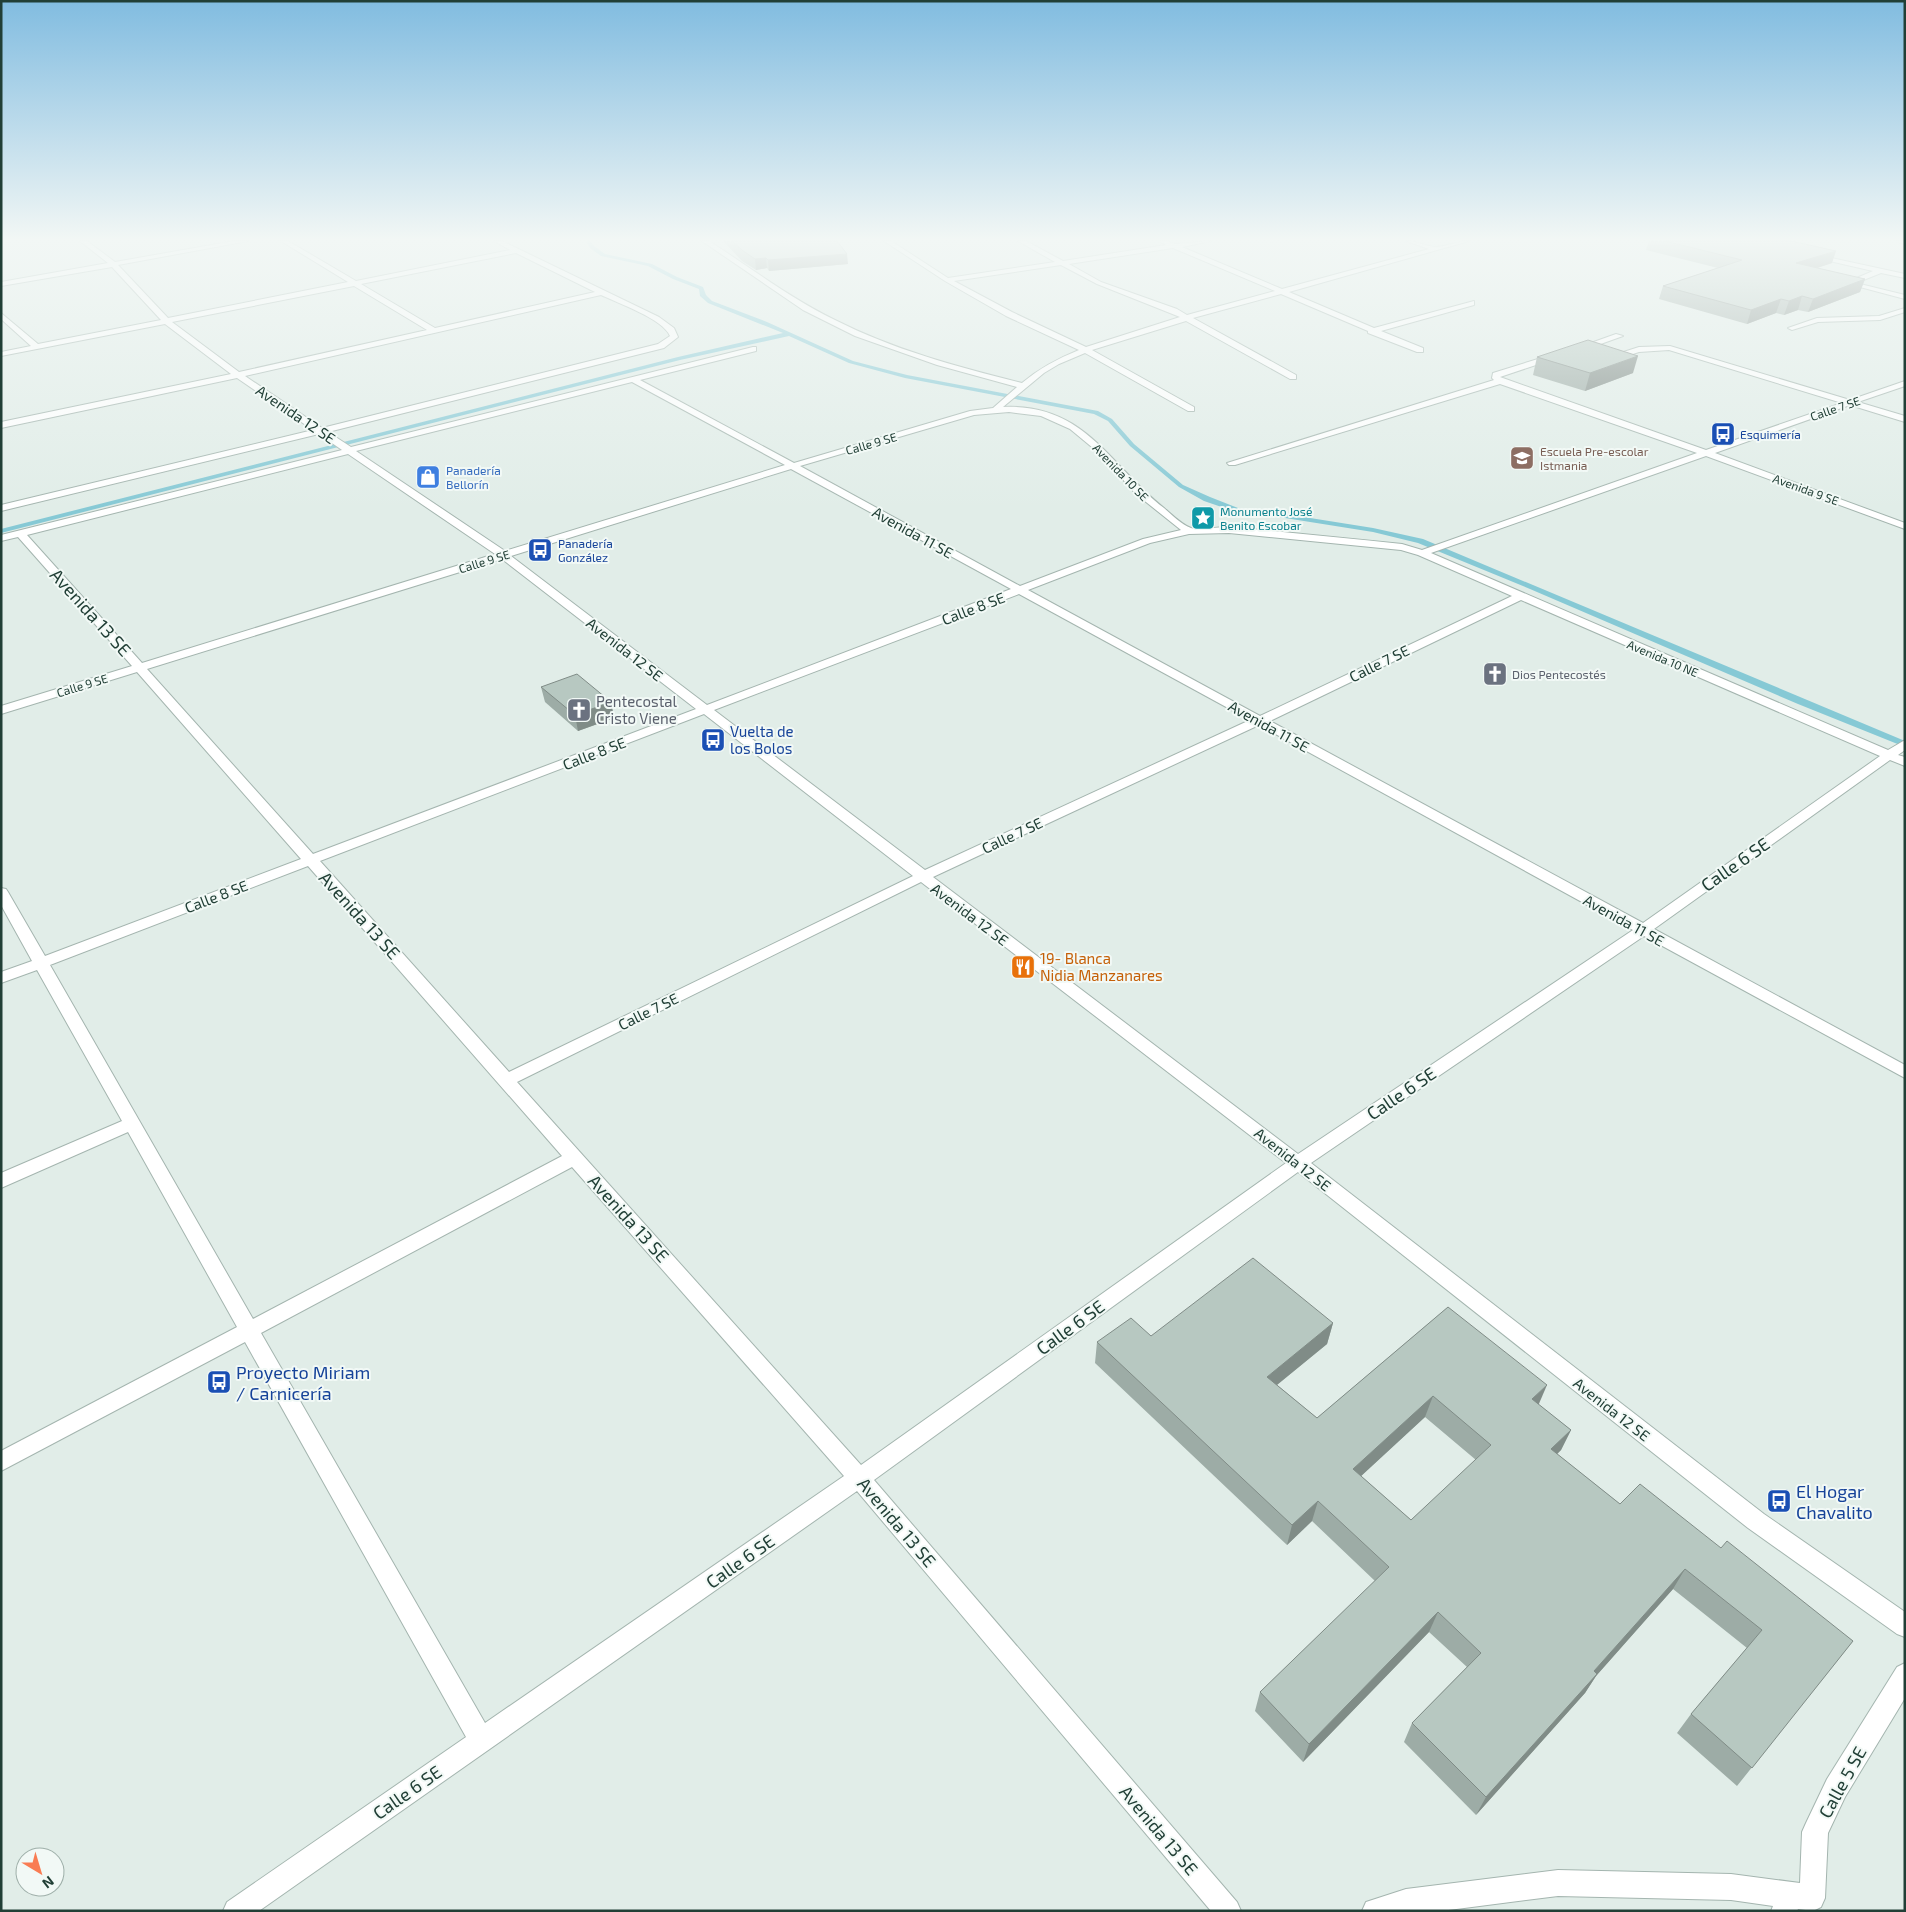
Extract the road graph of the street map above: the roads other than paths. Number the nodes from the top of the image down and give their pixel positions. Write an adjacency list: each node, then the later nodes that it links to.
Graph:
1 (18, 330): 12 (street)
2 (120, 330): 12 (street)
3 (179, 330): 20 (street, Avenida 12 SE)
4 (432, 330): 20 (street)
5 (671, 330): 31 (street)
6 (853, 330): 25 (street)
7 (1043, 330): 14 (street)
8 (1147, 330): 14 (street)
9 (1208, 330): 21 (street)
10 (1371, 331): 15 (street)
11 (1619, 336): 16 (street)
12 (37, 347): 17 (street)
13 (753, 349): 22 (street)
14 (1085, 350): 25 (street); 28 (street)
15 (1420, 350)
16 (1572, 351)
17 (1, 354)
18 (1562, 354): 23 (street)
19 (1611, 359): 26 (street)
20 (238, 374): 30 (street); 31 (street, Avenida 12 SE)
21 (1293, 377)
22 (633, 379): 32 (street); 35 (street, Avenida 11 SE)
23 (1500, 381): 33 (street, Avenida 9 SE); 34 (street)
24 (1905, 383): 26 (street, Calle 7 SE)
25 (1024, 386): 27 (street)
26 (1852, 402): 29 (street); 33 (street, Calle 7 SE)
27 (999, 406): 35 (street, Calle 9 SE); 38 (street, Avenida 10 SE)
28 (1191, 409)
29 (1905, 419)
30 (1, 425)
31 (321, 431): 32 (street, Avenida 12 SE); 36 (street)
32 (348, 449): 39 (street); 42 (street, Avenida 12 SE)
33 (1706, 453): 37 (street, Avenida 9 SE); 41 (street, Calle 7 SE)
34 (1232, 463)
35 (792, 466): 42 (street, Calle 9 SE); 43 (street, Avenida 11 SE)
36 (2, 507)
37 (1904, 524)
38 (1188, 531): 41 (street); 43 (street, Calle 8 SE)
39 (20, 533): 40 (street); 45 (street, Avenida 13 SE)
40 (1, 538)
41 (1427, 551): 44 (street, Avenida 10 NE)
42 (503, 555): 45 (street, Calle 9 SE); 47 (street, Avenida 12 SE)
43 (1020, 590): 47 (street, Calle 8 SE); 48 (street, Avenida 11 SE)
44 (1520, 596): 48 (street, Calle 7 SE); 49 (street, Avenida 10 NE)
45 (139, 667): 46 (street, Calle 9 SE); 50 (street, Avenida 13 SE)
46 (1, 710)
47 (704, 711): 50 (street, Calle 8 SE); 51 (street, Avenida 12 SE)
48 (1260, 721): 51 (street, Calle 7 SE); 53 (street, Avenida 11 SE)
49 (1898, 753): 53 (street, Calle 6 SE)
50 (311, 860): 54 (street, Calle 8 SE); 57 (street, Avenida 13 SE)
51 (921, 877): 57 (street, Calle 7 SE); 60 (street, Avenida 12 SE)
52 (1, 892): 54 (street)
53 (1643, 930): 56 (street, Avenida 11 SE); 60 (street, Calle 6 SE)
54 (41, 963): 55 (street, Calle 8 SE); 58 (street)
55 (1, 978)
56 (1905, 1072)
57 (507, 1080): 59 (street, Avenida 13 SE)
58 (132, 1123): 61 (street); 62 (street)
59 (575, 1157): 62 (street); 64 (street, Avenida 13 SE)
60 (1298, 1163): 64 (street, Calle 6 SE); 65 (street, Avenida 12 SE)
61 (1, 1182)
62 (250, 1331): 63 (street); 67 (street)
63 (1, 1462)
64 (859, 1478): 67 (street, Calle 6 SE); 70 (street, Avenida 13 SE)
65 (1905, 1626)
66 (1905, 1675): 68 (street, Calle 5 SE)
67 (482, 1740): 69 (street, Calle 6 SE)
68 (1801, 1904): 71 (street)
69 (236, 1911)
70 (1228, 1911)
71 (1375, 1911)

